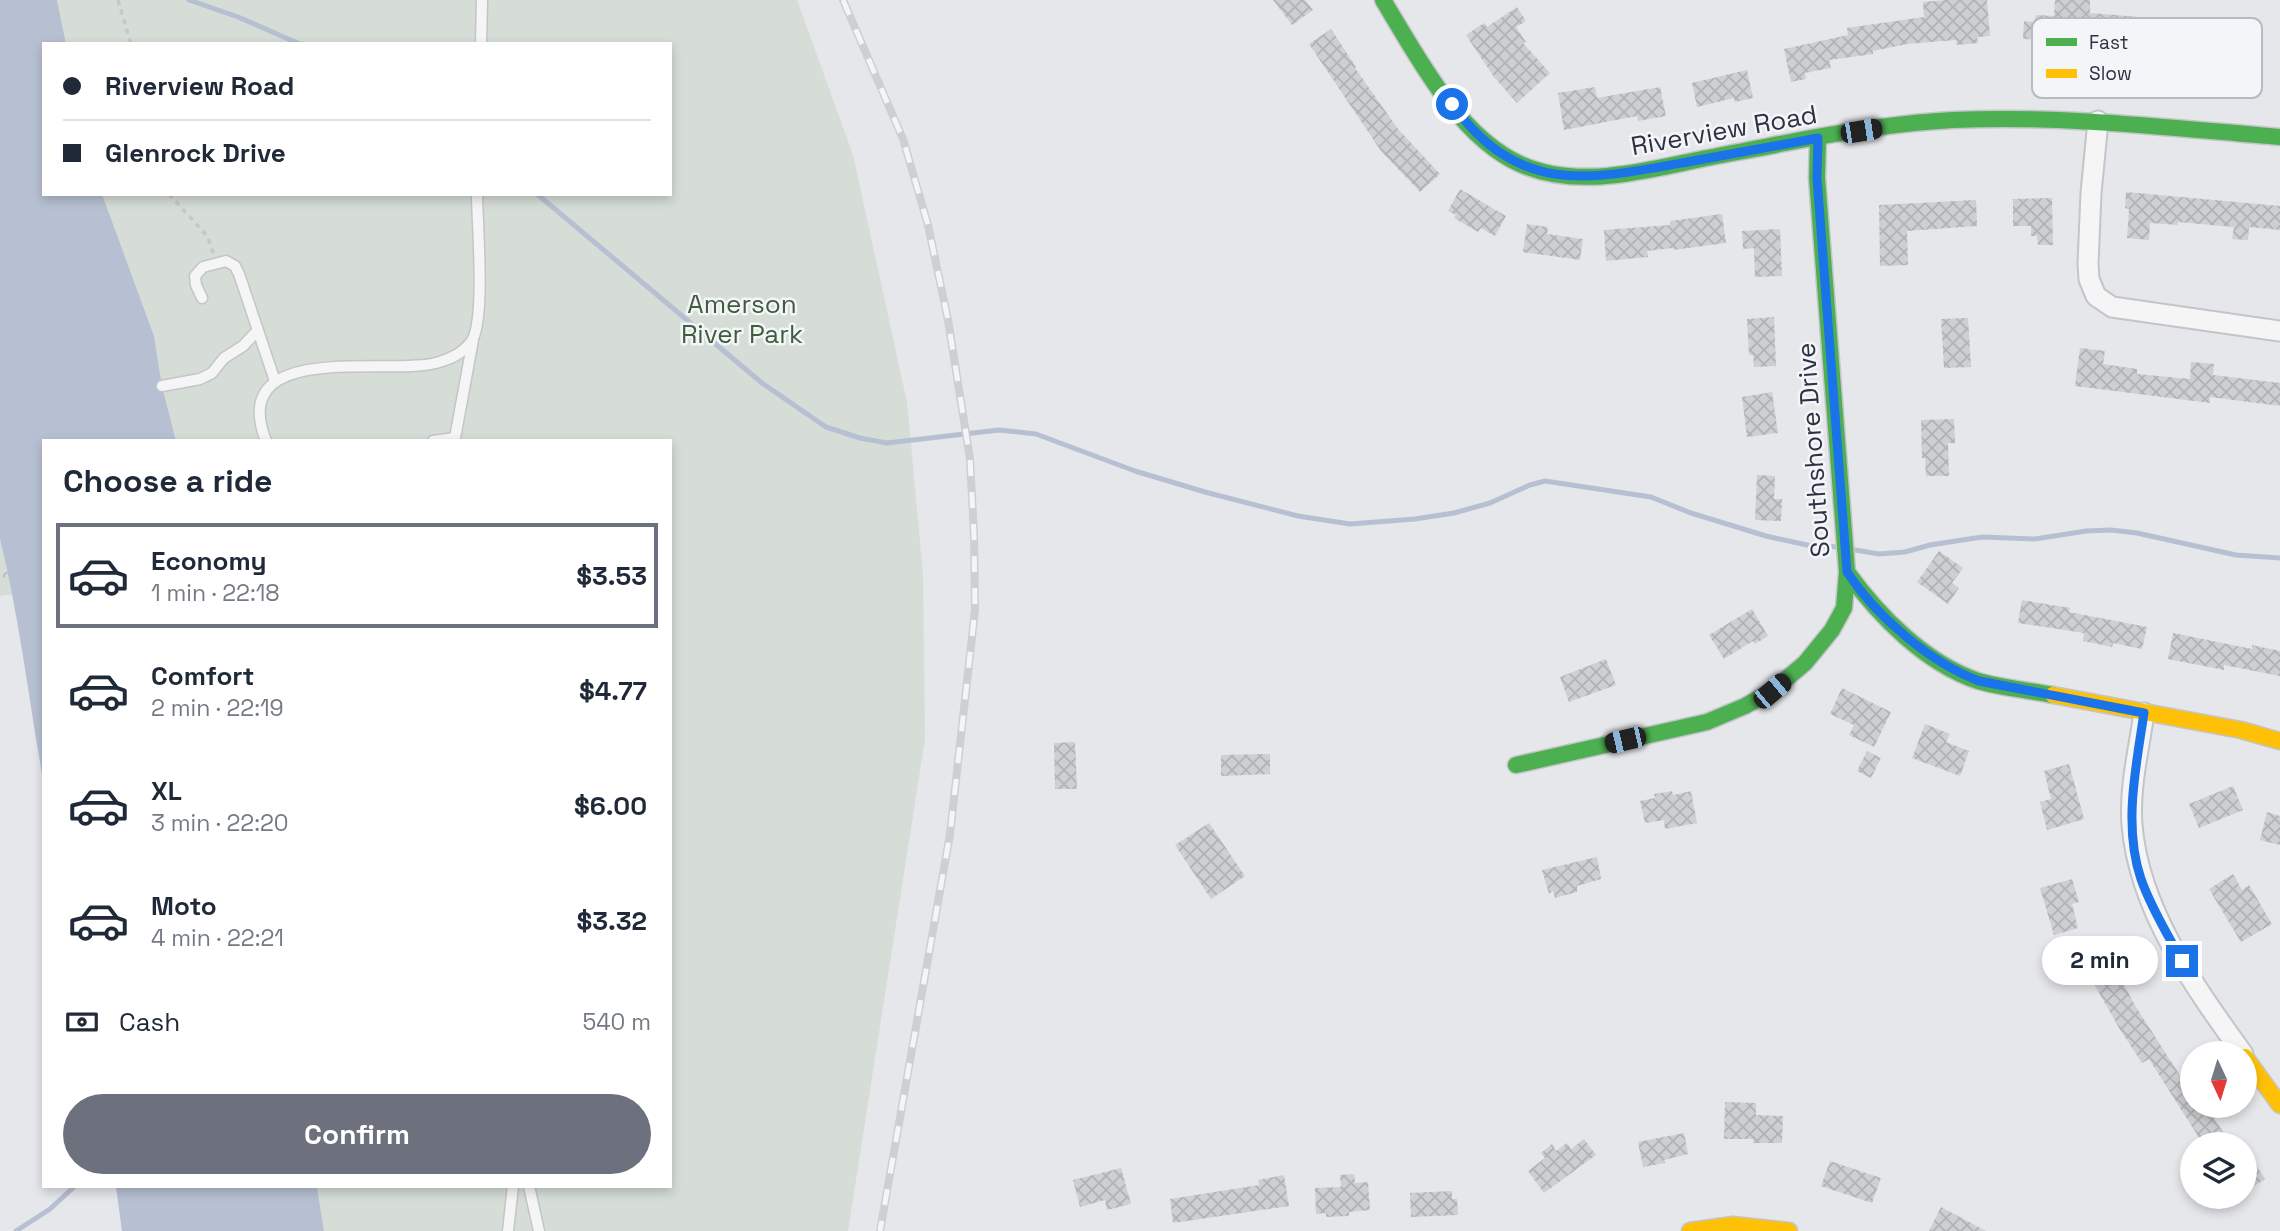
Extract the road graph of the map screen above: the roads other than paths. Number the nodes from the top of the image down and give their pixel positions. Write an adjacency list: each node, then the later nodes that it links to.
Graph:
1 (482, 0): 3 (lane)
2 (1383, 0): 6 (street, Riverview Road)
3 (481, 42)
4 (2098, 121): 5 (street, Riverview Road); 6 (street, Riverview Road); 10 (street)
5 (2280, 136)
6 (1818, 138): 16 (street, Southshore Drive)
7 (477, 196): 11 (lane)
8 (202, 298): 9 (lane)
9 (258, 330): 12 (lane); 13 (lane)
10 (2280, 331)
11 (473, 340): 12 (lane); 15 (lane)
12 (275, 381): 14 (lane)
13 (162, 386)
14 (265, 439)
15 (455, 439)
16 (1847, 572): 17 (street, Southshore Drive); 19 (street)
17 (2144, 713): 18 (street, Southshore Drive); 20 (street)
18 (2280, 741)
19 (1516, 765)
20 (2234, 1041)
21 (2258, 1074): 22 (street)
22 (2280, 1105)
23 (513, 1188): 25 (lane)
24 (529, 1188): 26 (lane)
25 (508, 1231)
26 (540, 1231)
27 (1690, 1231): 28 (street)
28 (1789, 1231)

